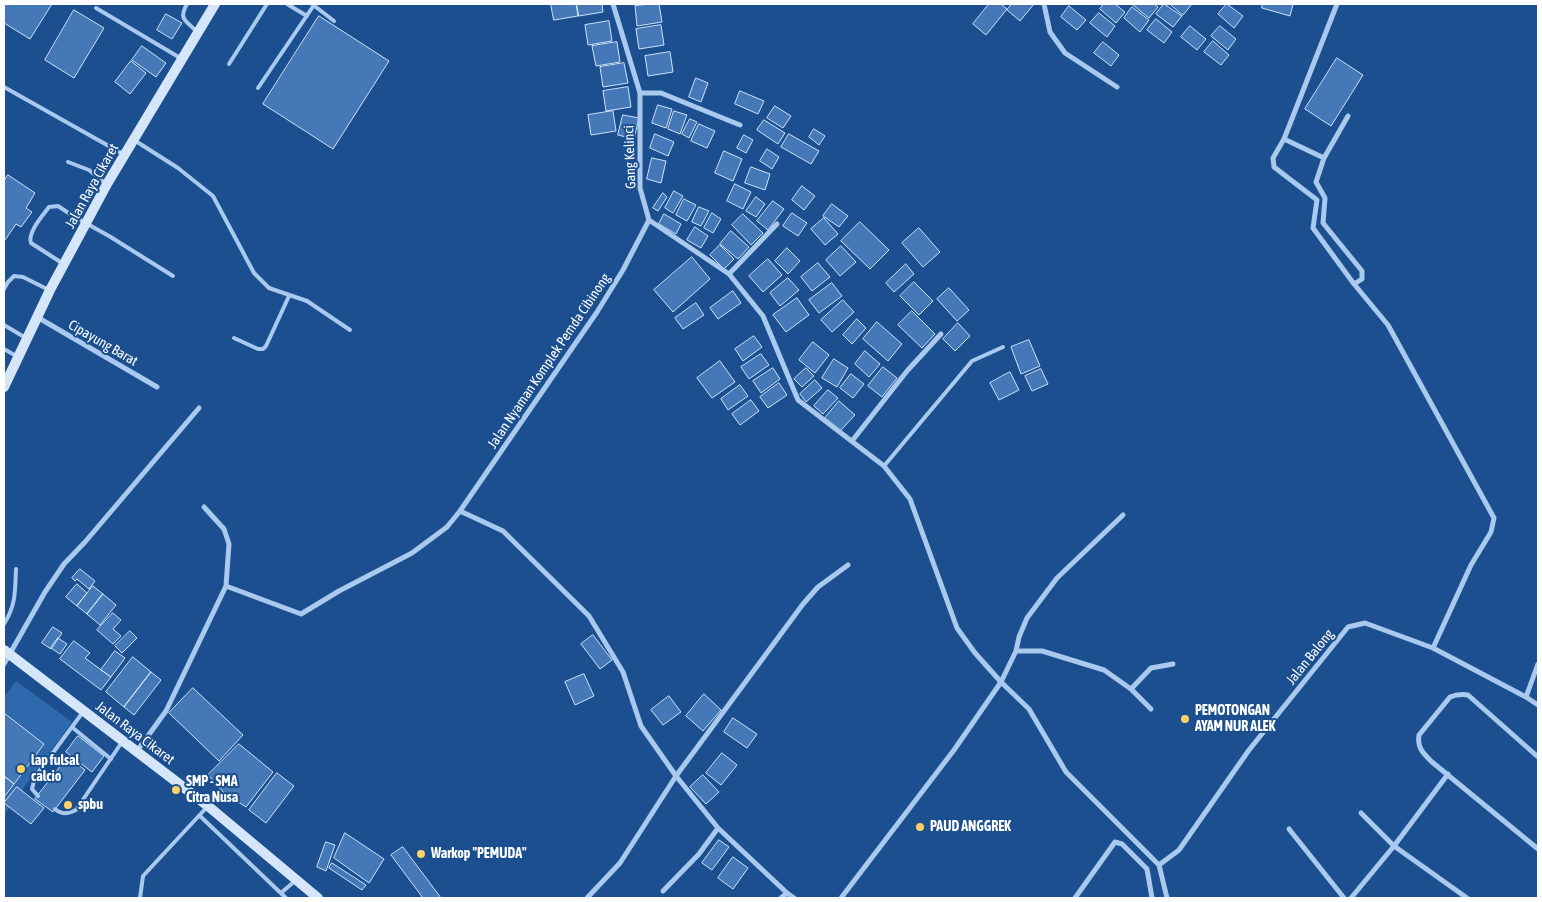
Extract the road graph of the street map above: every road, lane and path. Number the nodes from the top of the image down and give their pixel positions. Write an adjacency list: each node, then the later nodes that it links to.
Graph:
1 (187, 4): 12 (lane)
2 (215, 4): 12 (main road, Jalan Raya Cikaret)
3 (267, 4): 14 (lane)
4 (287, 4): 10 (lane)
5 (313, 4): 10 (lane); 11 (lane)
6 (613, 4): 18 (street, Gang Kelinci)
7 (1044, 4): 15 (street)
8 (1337, 4): 22 (street)
9 (96, 8): 13 (lane)
10 (307, 16): 17 (lane)
11 (334, 21)
12 (198, 33): 13 (main road, Jalan Raya Cikaret)
13 (182, 59): 23 (main road, Jalan Raya Cikaret)
14 (229, 64)
15 (1117, 87)
16 (5, 88): 19 (lane); 24 (lane)
17 (258, 88)
18 (640, 93): 21 (street); 28 (street, Gang Kelinci)
19 (4, 94)
20 (1348, 116): 25 (street)
21 (740, 124)
22 (1284, 139): 25 (street); 34 (street)
23 (133, 140): 24 (main road, Jalan Raya Cikaret); 37 (lane)
24 (125, 155): 27 (main road, Jalan Raya Cikaret)
25 (1324, 158): 34 (street)
26 (68, 162): 27 (lane)
27 (107, 184): 29 (main road, Jalan Raya Cikaret)
28 (649, 220): 32 (street); 53 (street, Jalan Nyaman Komplek Pemda Cibinong)
29 (87, 224): 31 (main road, Jalan Raya Cikaret); 31 (lane); 33 (lane)
30 (777, 224): 32 (street)
31 (64, 265): 36 (main road, Jalan Raya Cikaret)
32 (729, 274): 50 (street)
33 (172, 276)
34 (1354, 284): 59 (street)
35 (4, 289): 36 (lane)
36 (50, 290): 38 (main road, Jalan Raya Cikaret)
37 (289, 296): 40 (lane); 43 (lane)
38 (37, 317): 42 (main road, Jalan Raya Cikaret); 48 (street, Cipayung Barat)
39 (4, 326): 42 (lane)
40 (350, 330)
41 (941, 334): 50 (street)
42 (26, 338): 46 (main road, Jalan Raya Cikaret)
43 (234, 338)
44 (1003, 347): 51 (lane)
45 (4, 350): 46 (lane)
46 (18, 357): 47 (main road, Jalan Raya Cikaret)
47 (4, 387)
48 (157, 388)
49 (199, 408): 61 (street)
50 (852, 442): 51 (street)
51 (884, 466): 65 (street)
52 (204, 507): 57 (street)
53 (460, 511): 57 (street, Jalan Nyaman Komplek Pemda Cibinong); 77 (street)
54 (1123, 515): 60 (street)
55 (848, 565): 77 (street)
56 (16, 569): 58 (lane)
57 (226, 586): 73 (street)
58 (4, 624)
59 (1433, 648): 67 (street, Jalan Balong); 87 (street, Jalan Balong)
60 (1016, 651): 65 (street); 66 (street)
61 (7, 652): 62 (street); 70 (main road, Jalan Raya Cikaret)
62 (4, 664)
63 (1173, 664): 66 (street)
64 (1538, 664): 67 (street)
65 (1001, 682): 87 (street); 98 (street)
66 (1131, 690): 69 (street)
67 (1526, 697): 68 (street, Jalan Balong)
68 (1538, 705)
69 (1151, 709)
70 (84, 711): 71 (lane); 72 (main road, Jalan Raya Cikaret)
71 (73, 728): 75 (lane); 78 (lane)
72 (123, 741): 73 (main road, Jalan Raya Cikaret); 75 (lane)
73 (137, 752): 79 (main road, Jalan Raya Cikaret)
74 (1538, 757): 76 (street)
75 (111, 759): 80 (lane)
76 (1448, 774): 85 (street); 86 (street)
77 (676, 776): 83 (street); 95 (street)
78 (38, 796)
79 (208, 806): 82 (lane); 88 (main road, Jalan Raya Cikaret)
80 (55, 809)
81 (1361, 813): 85 (street)
82 (200, 816): 90 (lane); 92 (lane)
83 (718, 828): 89 (street); 91 (street)
84 (1289, 829): 102 (street)
85 (1394, 846): 103 (street); 104 (street)
86 (1538, 849)
87 (1159, 865): 101 (street)
88 (296, 880): 90 (lane); 94 (main road, Jalan Raya Cikaret)
89 (663, 891)
90 (281, 893): 93 (lane)
91 (787, 893): 96 (street); 97 (street)
92 (140, 898)
93 (286, 898)
94 (318, 898)
95 (587, 898)
96 (781, 898)
97 (794, 898)
98 (841, 898)
99 (1076, 898): 100 (street)
100 (1152, 898)
101 (1167, 898)
102 (1344, 898)
103 (1352, 898)
104 (1467, 898)

